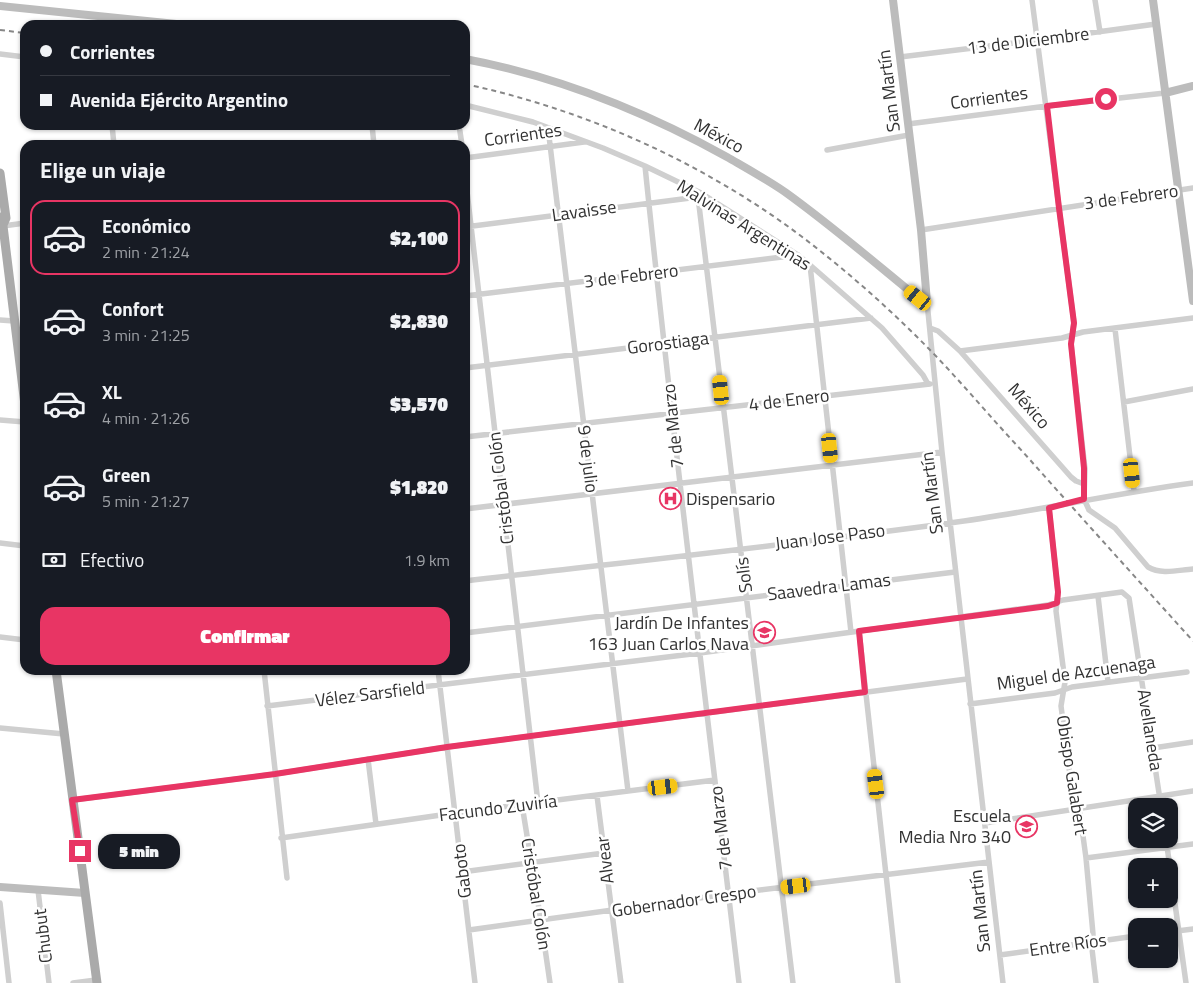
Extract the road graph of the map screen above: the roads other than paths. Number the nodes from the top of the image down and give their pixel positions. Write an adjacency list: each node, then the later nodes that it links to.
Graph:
1 (893, 0): 12 (street, San Martín)
2 (1032, 0): 9 (street)
3 (1095, 0): 8 (street)
4 (1153, 0): 7 (street)
5 (0, 6): 6 (street)
6 (137, 20)
7 (1156, 24): 8 (street, 13 de Diciembre); 15 (street)
8 (1100, 32): 9 (street, 13 de Diciembre)
9 (1038, 40): 12 (street, 13 de Diciembre); 17 (street)
10 (0, 54): 11 (street)
11 (20, 56)
12 (900, 57): 18 (street, San Martín)
13 (470, 60): 46 (street, México)
14 (1193, 86): 15 (street, Corrientes)
15 (1165, 93): 17 (street, Corrientes); 28 (street)
16 (470, 106): 19 (street, Malvinas Argentinas)
17 (1047, 106): 18 (street, Corrientes); 31 (street)
18 (908, 124): 20 (street, San Martín)
19 (548, 128): 21 (street, Malvinas Argentinas); 22 (street, 9 de julio)
20 (909, 135): 23 (street); 36 (street, San Martín)
21 (586, 142): 22 (street, Corrientes); 25 (street, Malvinas Argentinas)
22 (550, 147): 24 (street, Corrientes); 32 (street, 9 de julio)
23 (827, 150)
24 (470, 157)
25 (645, 166): 29 (street, Malvinas Argentinas); 30 (street, 7 de Marzo)
26 (0, 173): 33 (main road)
27 (1193, 188): 28 (street, 3 de Febrero)
28 (1179, 190): 31 (street, 3 de Febrero); 45 (street)
29 (700, 195): 30 (street, Lavaisse); 38 (street, Malvinas Argentinas); 40 (street, Solís)
30 (648, 202): 32 (street, Lavaisse); 41 (street, 7 de Marzo)
31 (1059, 208): 36 (street, 3 de Febrero); 54 (street)
32 (559, 214): 35 (street, Lavaisse); 42 (street, 9 de julio)
33 (2, 221): 34 (street); 50 (main road)
34 (20, 223)
35 (470, 226)
36 (921, 230): 46 (street, San Martín)
37 (470, 238): 43 (street, Cristóbal Colón)
38 (798, 255): 39 (street, Malvinas Argentinas); 40 (street, 3 de Febrero)
39 (810, 265): 47 (street, Malvinas Argentinas); 51 (street)
40 (707, 267): 41 (street, 3 de Febrero); 55 (street, Solís)
41 (656, 272): 42 (street, 3 de Febrero); 56 (street, 7 de Marzo)
42 (567, 283): 43 (street, 3 de Febrero); 58 (street, 9 de julio)
43 (479, 294): 44 (street, 3 de Febrero); 59 (street, Cristóbal Colón)
44 (470, 295)
45 (1193, 301)
46 (927, 302): 52 (street, San Martín)
47 (871, 318): 51 (street, Gorostiaga); 62 (street, Malvinas Argentinas)
48 (1193, 318): 53 (street)
49 (0, 320): 50 (street)
50 (14, 321): 60 (main road)
51 (816, 324): 55 (street, Gorostiaga); 64 (street)
52 (930, 328): 57 (street, México); 62 (street, San Martín)
53 (1115, 329): 54 (street); 65 (street)
54 (1073, 335): 57 (street); 77 (street)
55 (715, 337): 56 (street, Gorostiaga); 66 (street, Solís)
56 (664, 344): 58 (street, Gorostiaga); 67 (street, 7 de Marzo)
57 (960, 351): 77 (street, México)
58 (576, 354): 59 (street, Gorostiaga); 70 (street, 9 de julio)
59 (487, 366): 61 (street, Gorostiaga); 71 (street, Cristóbal Colón)
60 (20, 367)
61 (470, 368)
62 (932, 384): 64 (street, 4 de Enero); 73 (street, San Martín)
63 (1193, 389): 65 (street)
64 (824, 396): 66 (street, 4 de Enero); 74 (street)
65 (1124, 402): 79 (street)
66 (723, 408): 67 (street, 4 de Enero); 75 (street, Solís)
67 (672, 414): 70 (street, 4 de Enero); 76 (street, 7 de Marzo)
68 (0, 420): 69 (street)
69 (20, 422)
70 (584, 424): 71 (street, 4 de Enero); 80 (street, 9 de julio)
71 (495, 434): 72 (street, 4 de Enero); 82 (street, Cristóbal Colón)
72 (470, 437)
73 (942, 452): 74 (street); 85 (street, San Martín)
74 (832, 466): 75 (street); 86 (street)
75 (732, 477): 76 (street); 89 (street, Solís)
76 (680, 484): 80 (street); 90 (street, 7 de Marzo)
77 (1084, 484): 81 (street)
78 (1193, 484): 79 (street, Juan Jose Paso)
79 (1134, 491): 81 (street, Juan Jose Paso)
80 (593, 494): 82 (street); 91 (street, 9 de julio)
81 (1084, 499): 84 (street, Juan Jose Paso); 92 (street)
82 (503, 505): 83 (street); 94 (street, Cristóbal Colón)
83 (470, 508)
84 (1049, 508): 85 (street, Juan Jose Paso); 100 (street, Obispo Galabert)
85 (950, 523): 86 (street, Juan Jose Paso); 93 (street, San Martín)
86 (840, 536): 89 (street, Juan Jose Paso); 96 (street)
87 (0, 543): 88 (street)
88 (20, 545)
89 (740, 548): 90 (street, Juan Jose Paso); 99 (street, Solís)
90 (688, 555): 91 (street, Juan Jose Paso); 101 (street, 7 de Marzo)
91 (601, 564): 94 (street, Juan Jose Paso); 102 (street, 9 de julio)
92 (1193, 569)
93 (955, 572): 96 (street, Saavedra Lamas); 103 (street, San Martín)
94 (512, 576): 95 (street, Juan Jose Paso); 104 (street, Cristóbal Colón)
95 (470, 580)
96 (846, 586): 99 (street, Saavedra Lamas); 107 (street)
97 (1127, 595): 98 (street, Vélez Sarsfield); 118 (street, Avellaneda)
98 (1098, 596): 100 (street, Vélez Sarsfield); 120 (street)
99 (746, 598): 101 (street, Saavedra Lamas); 110 (street, Solís)
100 (1057, 603): 103 (street, Vélez Sarsfield); 122 (street, Obispo Galabert)
101 (694, 604): 102 (street, Saavedra Lamas); 111 (street, 7 de Marzo)
102 (607, 615): 104 (street, Saavedra Lamas); 112 (street, 9 de julio)
103 (961, 618): 105 (street, Vélez Sarsfield); 119 (street, San Martín)
104 (518, 627): 106 (street, Saavedra Lamas); 117 (street, Cristóbal Colón)
105 (859, 631): 107 (street, Vélez Sarsfield); 123 (street)
106 (470, 632)
107 (851, 632): 110 (street, Vélez Sarsfield)
108 (0, 637): 109 (street)
109 (20, 639)
110 (752, 646): 111 (street, Vélez Sarsfield); 126 (street, Solís)
111 (700, 653): 112 (street, Vélez Sarsfield); 127 (street, 7 de Marzo)
112 (613, 664): 117 (street, Vélez Sarsfield); 128 (street, 9 de julio)
113 (1187, 672): 118 (street, Miguel de Azcuenaga)
114 (57, 675): 130 (main road)
115 (264, 675): 125 (street)
116 (438, 675): 121 (street, Gaboto)
117 (523, 675): 121 (street, Vélez Sarsfield); 131 (street, Cristóbal Colón)
118 (1142, 678): 120 (street, Miguel de Azcuenaga); 134 (street, Avellaneda)
119 (967, 679): 123 (street); 124 (street, San Martín)
120 (1108, 682): 122 (street, Miguel de Azcuenaga)
121 (439, 686): 125 (street, Vélez Sarsfield); 133 (street, Gaboto)
122 (1063, 690): 124 (street, Miguel de Azcuenaga); 145 (street, Obispo Galabert)
123 (865, 692): 126 (street); 158 (street)
124 (970, 704): 147 (street, San Martín)
125 (267, 706): 136 (street)
126 (759, 706): 127 (street); 161 (street, Solís)
127 (708, 714): 128 (street); 137 (street, 7 de Marzo)
128 (620, 725): 131 (street); 138 (street, 9 de julio)
129 (0, 728): 130 (street)
130 (64, 734): 142 (main road)
131 (530, 736): 133 (street); 143 (street, Cristóbal Colón)
132 (1193, 742): 134 (street)
133 (447, 747): 135 (street); 146 (street, Gaboto)
134 (1153, 748): 141 (street, Avellaneda)
135 (368, 759): 136 (street); 148 (street)
136 (275, 774): 142 (street); 149 (street)
137 (715, 780): 138 (street, Facundo Zuviría); 164 (street, 7 de Marzo)
138 (628, 791): 140 (street, Facundo Zuviría)
139 (1193, 791): 141 (street)
140 (597, 796): 143 (street, Facundo Zuviría); 153 (street, Alvear)
141 (1160, 796): 145 (street)
142 (72, 800): 163 (main road)
143 (538, 803): 144 (street, Facundo Zuviría)
144 (522, 805): 146 (street, Facundo Zuviría); 155 (street, Cristóbal Colón)
145 (1077, 809): 147 (street); 154 (street, Obispo Galabert)
146 (455, 813): 148 (street, Facundo Zuviría); 157 (street, Gaboto)
147 (985, 823): 156 (street, San Martín)
148 (376, 824): 149 (street, Facundo Zuviría)
149 (281, 838): 159 (street)
150 (1193, 844): 151 (street)
151 (1178, 846)
152 (1167, 848): 154 (street); 170 (street)
153 (604, 853): 155 (street); 166 (street, Alvear)
154 (1086, 858): 172 (street, Obispo Galabert)
155 (532, 862): 157 (street); 167 (street, Cristóbal Colón)
156 (989, 862): 158 (street, Gobernador Crespo); 173 (street, San Martín)
157 (462, 872): 169 (street, Gaboto)
158 (886, 875): 161 (street, Gobernador Crespo); 183 (street)
159 (287, 878)
160 (0, 887): 162 (street)
161 (781, 888): 164 (street, Gobernador Crespo); 182 (street, Solís)
162 (38, 890): 163 (street); 176 (street, Chubut)
163 (85, 892): 174 (main road)
164 (728, 894): 166 (street, Gobernador Crespo); 181 (street, 7 de Marzo)
165 (0, 903): 175 (street)
166 (611, 911): 167 (street, Gobernador Crespo); 180 (street, Alvear)
167 (542, 921): 169 (street, Gobernador Crespo); 179 (street, Cristóbal Colón)
168 (1193, 929): 170 (street)
169 (469, 930): 178 (street, Gaboto)
170 (1179, 931): 186 (street)
171 (1128, 937): 172 (street, Entre Ríos)
172 (1093, 942): 173 (street, Entre Ríos); 185 (street, Obispo Galabert)
173 (1000, 954): 184 (street, San Martín)
174 (96, 981): 177 (street)
175 (9, 983)
176 (49, 983)
177 (74, 983)
178 (476, 983)
179 (550, 983)
180 (622, 983)
181 (738, 983)
182 (793, 983)
183 (898, 983)
184 (1003, 983)
185 (1096, 983)
186 (1186, 983)

